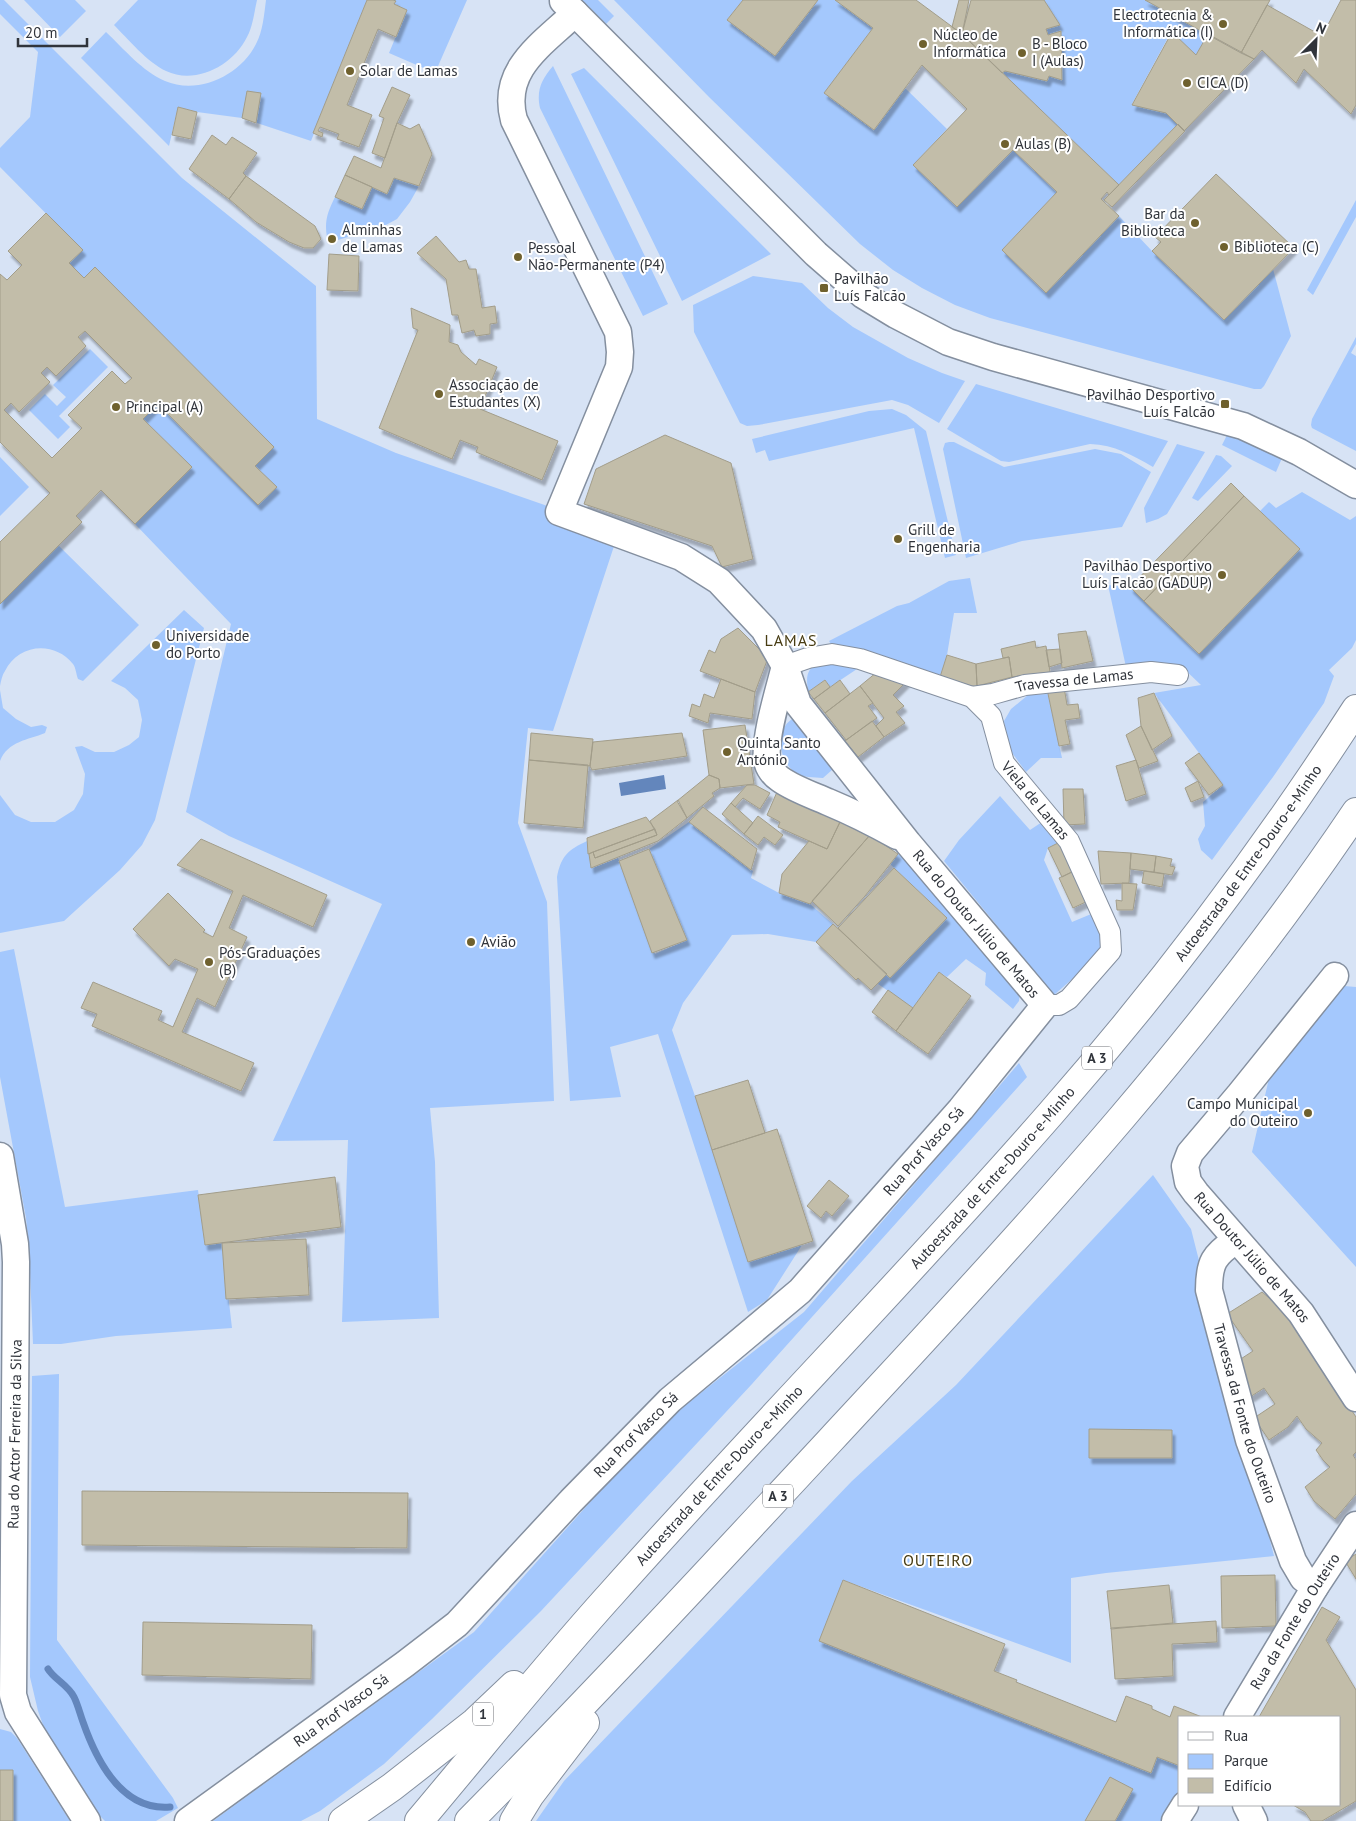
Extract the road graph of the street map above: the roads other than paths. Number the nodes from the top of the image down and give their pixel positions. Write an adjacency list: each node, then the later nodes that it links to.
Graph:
1 (569, 6): 2 (street); 3 (street, Rua do Doutor Júlio de Matos)
2 (1356, 485)
3 (785, 666): 5 (street, Viela de Lamas); 8 (street, Rua do Doutor Júlio de Matos); 8 (street, Rua do Doutor Júlio de Matos)
4 (1178, 675): 5 (street, Travessa de Lamas)
5 (972, 697): 10 (street, Viela de Lamas)
6 (1356, 709): 16 (highway, Autoestrada de Entre-Douro-e-Minho / A 3)
7 (1356, 812): 17 (highway, A 3)
8 (908, 842): 10 (street, Rua do Doutor Júlio de Matos)
9 (1335, 976): 12 (street, Rua Doutor Júlio de Matos)
10 (1045, 1005): 23 (street, Rua Prof Vasco Sá)
11 (0, 1156): 18 (street, Rua do Actor Ferreira da Silva)
12 (1236, 1240): 13 (street, Rua Doutor Júlio de Matos); 15 (street, Travessa da Fonte do Outeiro)
13 (1356, 1398)
14 (1356, 1525): 15 (street, Rua da Fonte do Outeiro)
15 (1315, 1587): 19 (street, Rua da Fonte do Outeiro)
16 (611, 1593): 24 (highway, 1); 25 (highway, 1)
17 (670, 1612): 26 (highway); 27 (highway)
18 (9, 1714): 22 (street)
19 (1238, 1716)
20 (1184, 1806): 28 (street)
21 (1246, 1806): 29 (street)
22 (87, 1821)
23 (188, 1821)
24 (343, 1821)
25 (419, 1821)
26 (469, 1821)
27 (514, 1821)
28 (1175, 1821)
29 (1254, 1821)

